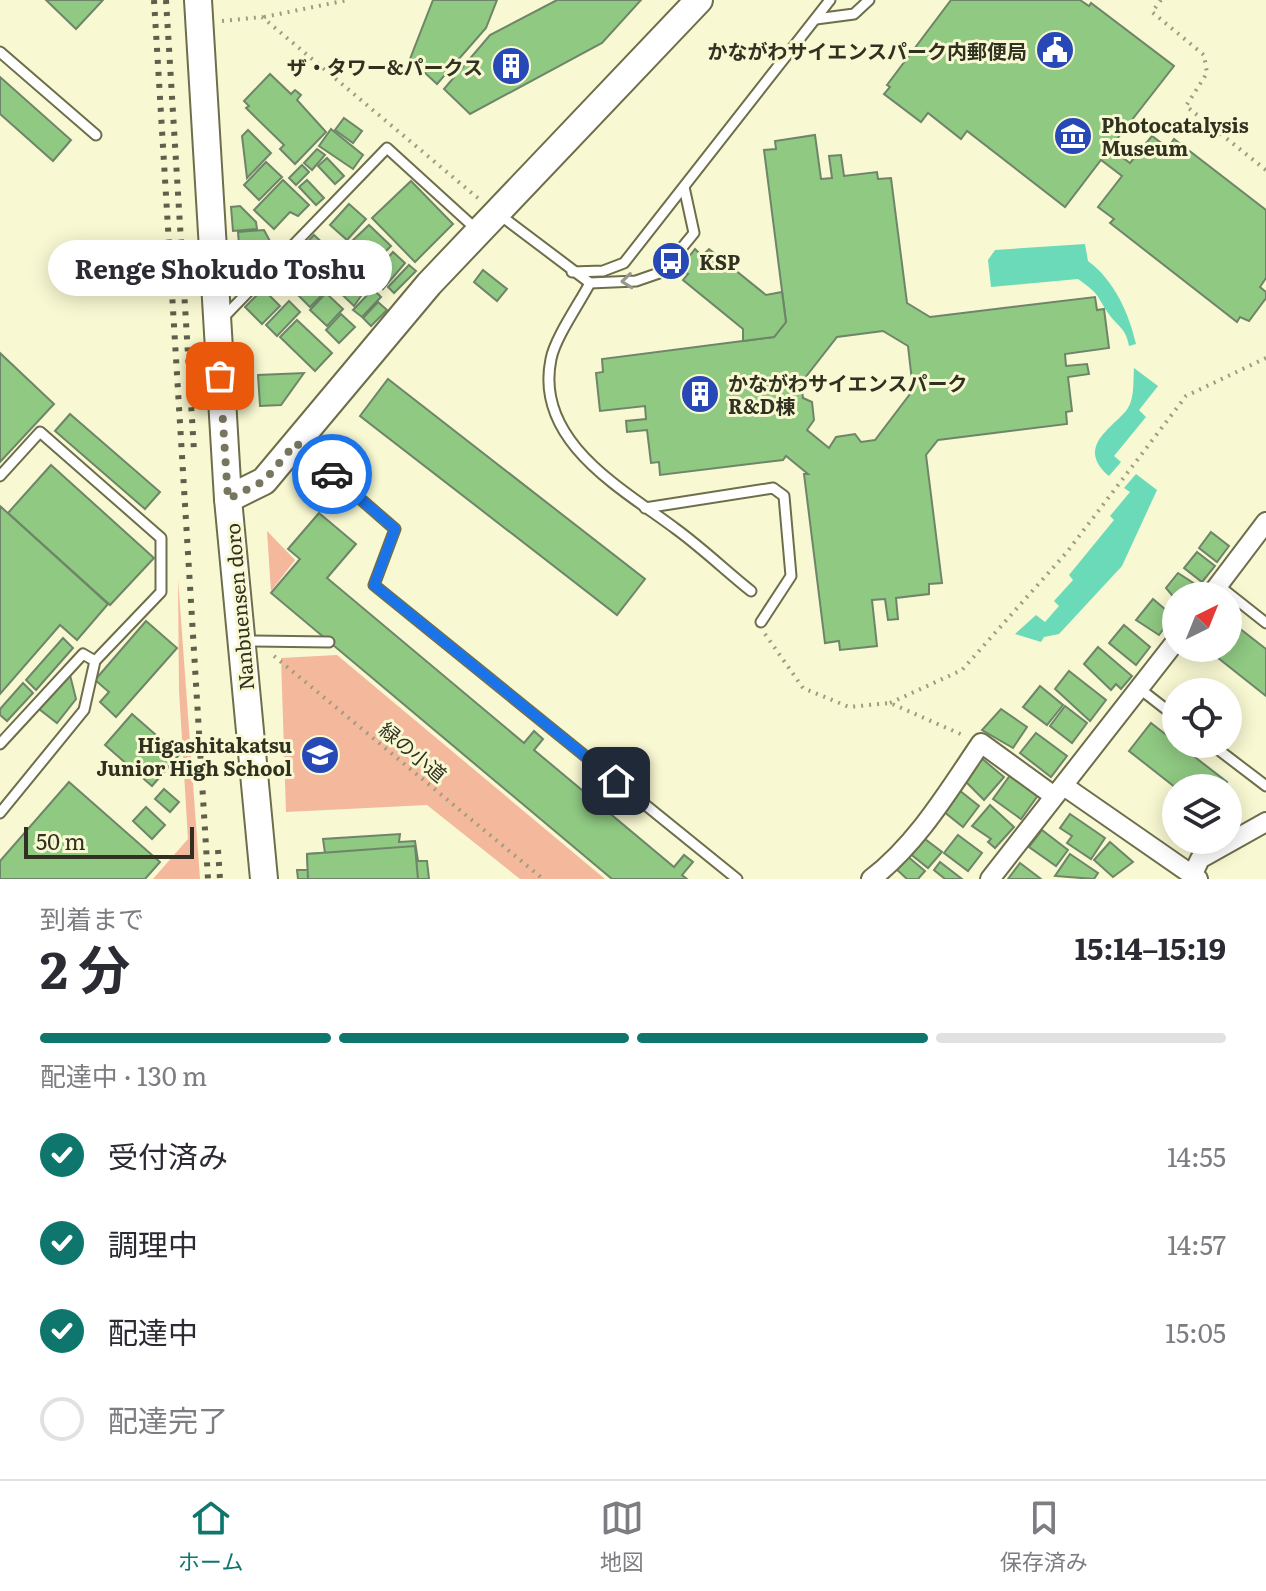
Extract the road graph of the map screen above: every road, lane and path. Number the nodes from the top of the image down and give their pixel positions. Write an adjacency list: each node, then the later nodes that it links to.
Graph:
1 (348, 0): 7 (path)
2 (699, 0): 13 (street)
3 (830, 0): 8 (lane)
4 (869, 0): 8 (lane)
5 (1161, 0): 11 (path)
6 (198, 12): 7 (path); 16 (street, Nanbuensen doro)
7 (262, 17): 13 (path)
8 (816, 19): 12 (lane)
9 (0, 52): 10 (lane)
10 (96, 135)
11 (1266, 170)
12 (684, 187): 14 (lane); 15 (lane, one-way to 15)
13 (488, 222): 14 (lane); 16 (lane); 18 (street)
14 (572, 272): 15 (lane)
15 (590, 283): 21 (lane)
16 (217, 324): 20 (street, Nanbuensen doro)
17 (1266, 358): 33 (path)
18 (296, 443): 20 (street); 45 (lane)
19 (0, 476): 31 (lane)
20 (228, 499): 29 (street, Nanbuensen doro)
21 (645, 508): 24 (lane); 26 (lane)
22 (1266, 522): 23 (street)
23 (1221, 582)
24 (751, 591)
25 (1242, 608): 27 (lane)
26 (761, 622): 33 (path)
27 (1266, 623)
28 (329, 642): 29 (lane)
29 (253, 645): 43 (street, Nanbuensen doro); 44 (path, 緑の小道)
30 (1162, 660): 32 (street)
31 (95, 661): 36 (lane); 40 (lane)
32 (1140, 689): 34 (lane); 39 (street)
33 (890, 703): 35 (path)
34 (1162, 706)
35 (981, 743): 39 (street); 46 (street)
36 (0, 744)
37 (1229, 758): 38 (lane)
38 (1266, 786)
39 (1059, 791): 42 (street); 47 (street)
40 (0, 813)
41 (1266, 822): 42 (street)
42 (1195, 878)
43 (264, 879)
44 (543, 879)
45 (737, 879)
46 (871, 879)
47 (990, 879)

